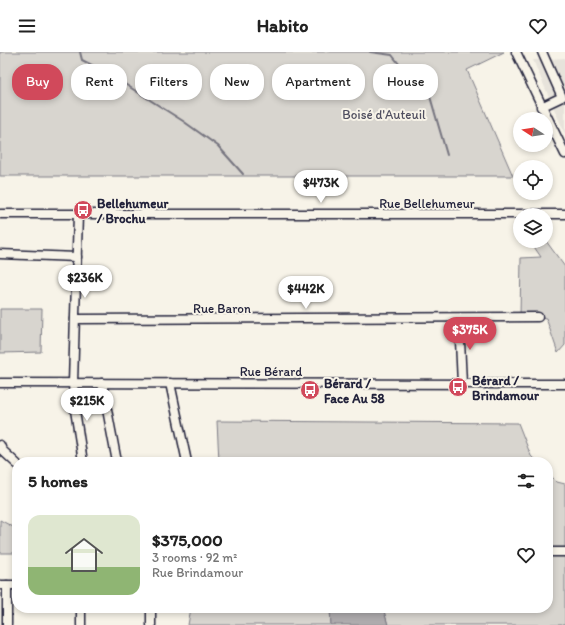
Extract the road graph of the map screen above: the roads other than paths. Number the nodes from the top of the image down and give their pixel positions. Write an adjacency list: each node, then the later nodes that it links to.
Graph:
1 (517, 52): 4 (street)
2 (542, 52): 3 (street)
3 (564, 101): 4 (street)
4 (541, 107): 5 (street)
5 (565, 154)
6 (0, 214): 7 (street, Rue Bellehumeur)
7 (78, 214): 8 (street, Rue Bellehumeur); 10 (street)
8 (565, 214)
9 (0, 254): 10 (street)
10 (76, 257): 12 (street)
11 (538, 317): 13 (street, Rue Baron)
12 (75, 319): 13 (street, Rue Baron); 15 (street)
13 (459, 319): 18 (street)
14 (0, 383): 15 (street, Rue Bérard)
15 (73, 383): 16 (street, Rue Bérard); 21 (street)
16 (102, 383): 17 (street, Rue Bérard); 22 (street)
17 (170, 383): 18 (street, Rue Bérard); 23 (street)
18 (462, 384): 19 (street, Rue Bérard)
19 (565, 384)
20 (0, 444): 24 (street)
21 (82, 457)
22 (116, 457)
23 (186, 457)
24 (12, 459)
25 (553, 552): 26 (street)
26 (565, 552)
27 (4, 585): 30 (street)
28 (81, 613): 31 (street)
29 (151, 613): 32 (street)
30 (7, 625)
31 (81, 625)
32 (151, 625)

